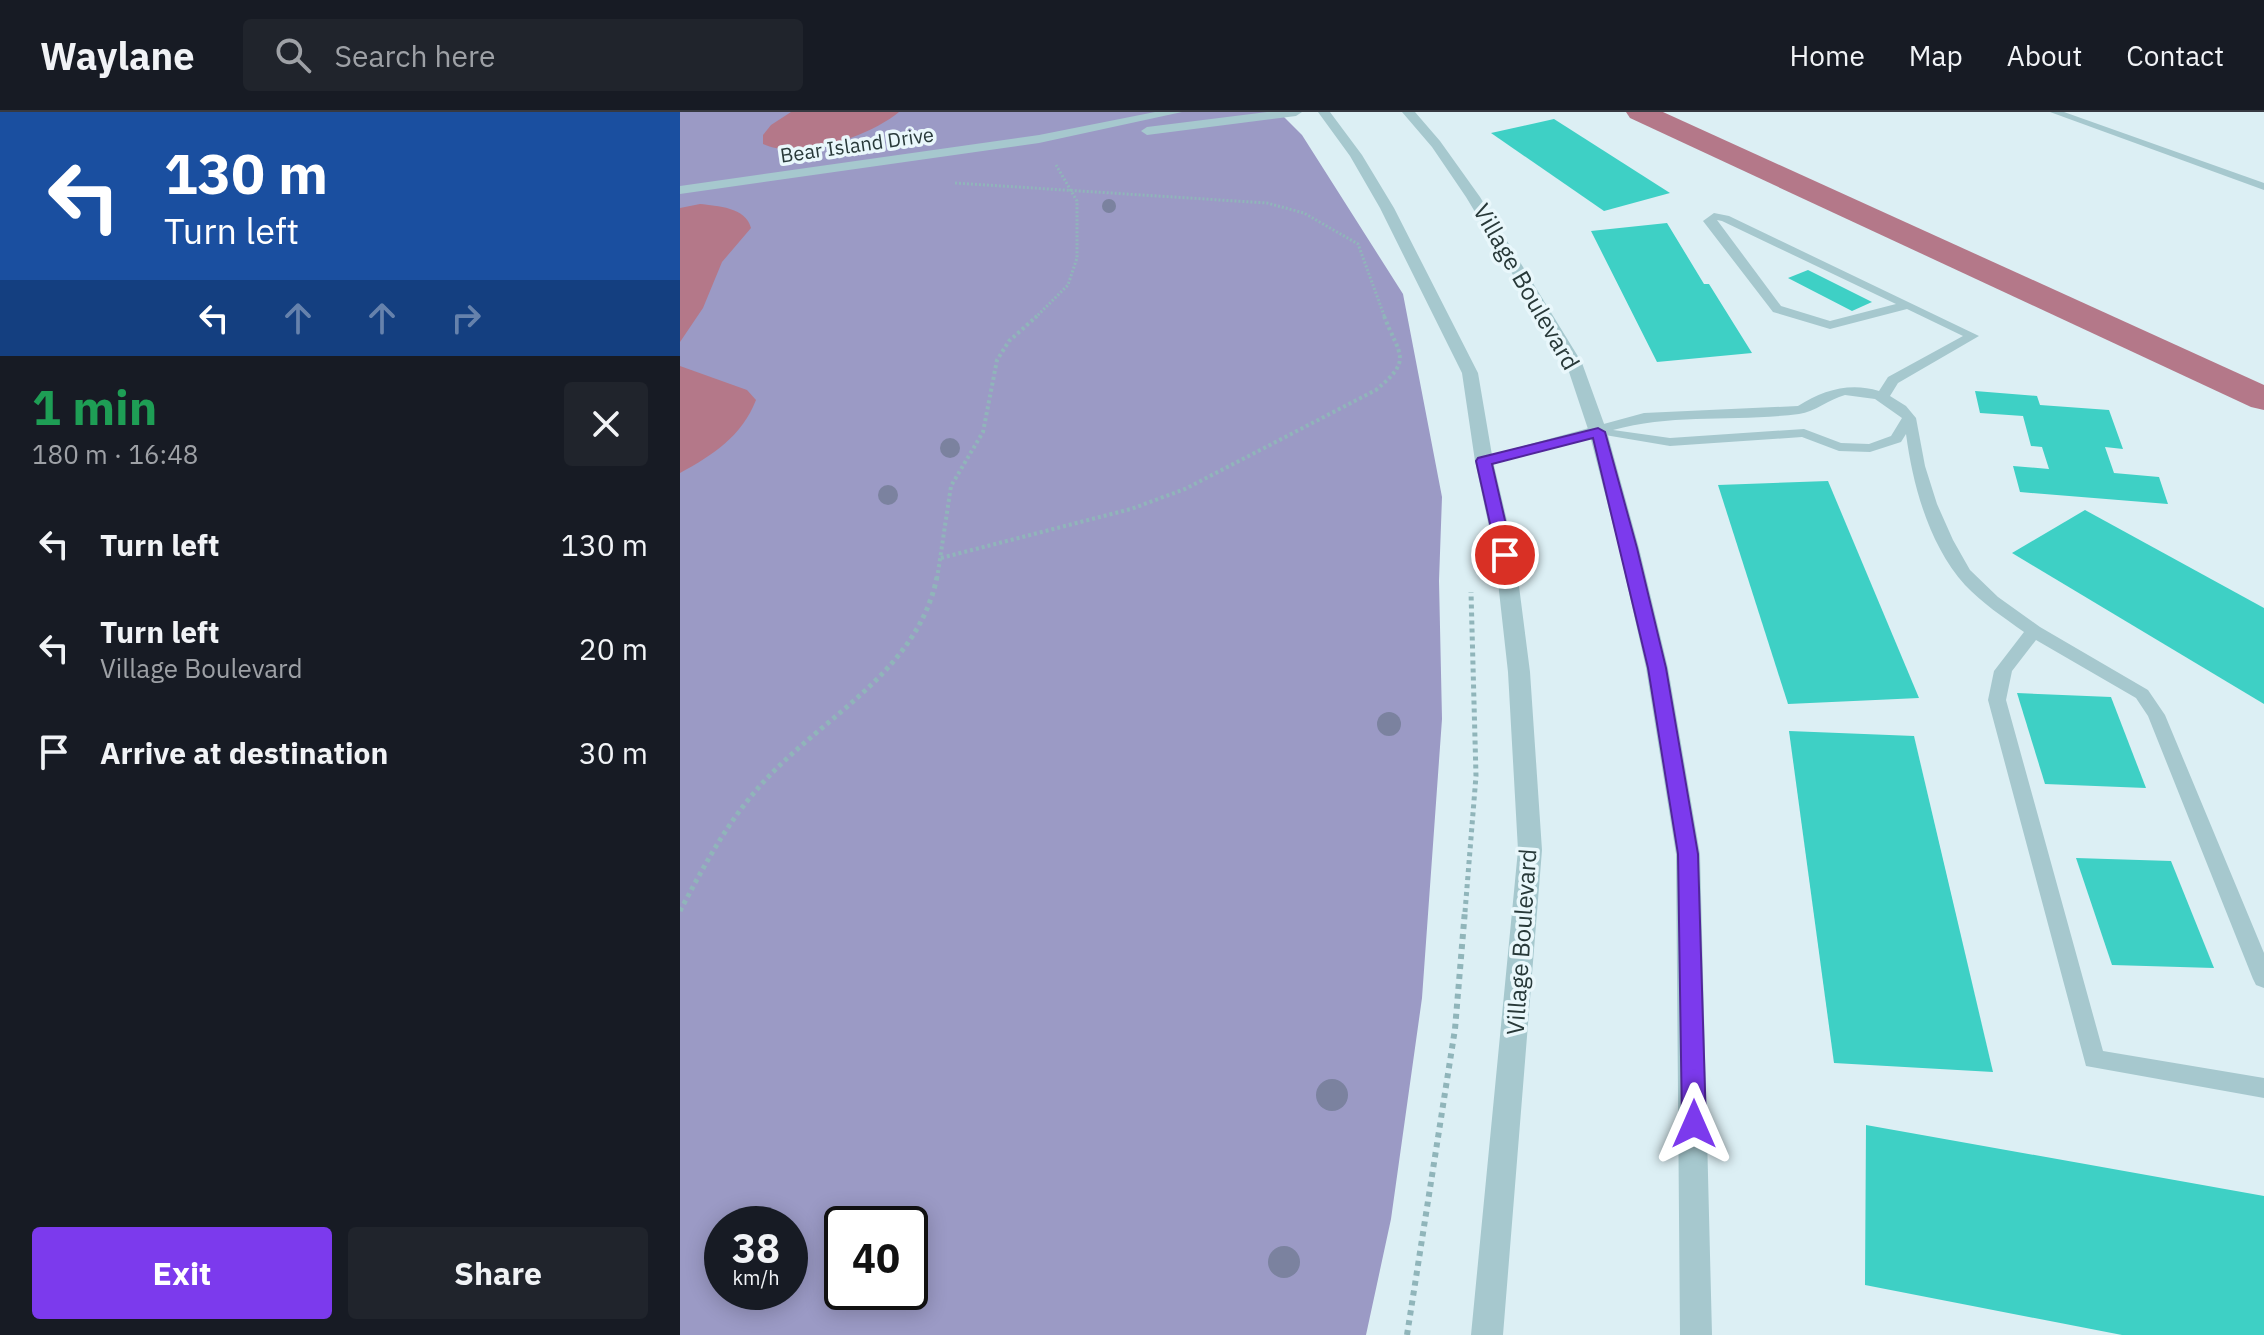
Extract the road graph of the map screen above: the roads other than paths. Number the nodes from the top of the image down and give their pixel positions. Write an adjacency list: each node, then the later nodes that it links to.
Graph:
1 (1176, 112): 6 (street, Bear Island Drive)
2 (1296, 112): 6 (street, Bear Island Drive)
3 (1324, 112): 15 (street, Village Boulevard)
4 (1408, 112): 13 (street, Village Boulevard)
5 (2055, 112): 7 (lane)
6 (1039, 139): 8 (street, Bear Island Drive)
7 (2264, 187)
8 (680, 190)
9 (1908, 305): 9 (lane); 10 (lane)
10 (1883, 396): 11 (lane); 12 (lane)
11 (1801, 410): 13 (lane); 14 (lane)
12 (1909, 418): 14 (lane); 16 (lane)
13 (1598, 432): 14 (lane); 15 (lane); 20 (street, Village Boulevard)
14 (1804, 433)
15 (1484, 461): 19 (street, Village Boulevard)
16 (2034, 631): 17 (lane); 18 (lane)
17 (2264, 979)
18 (2264, 1088)
19 (1487, 1335)
20 (1696, 1335)

